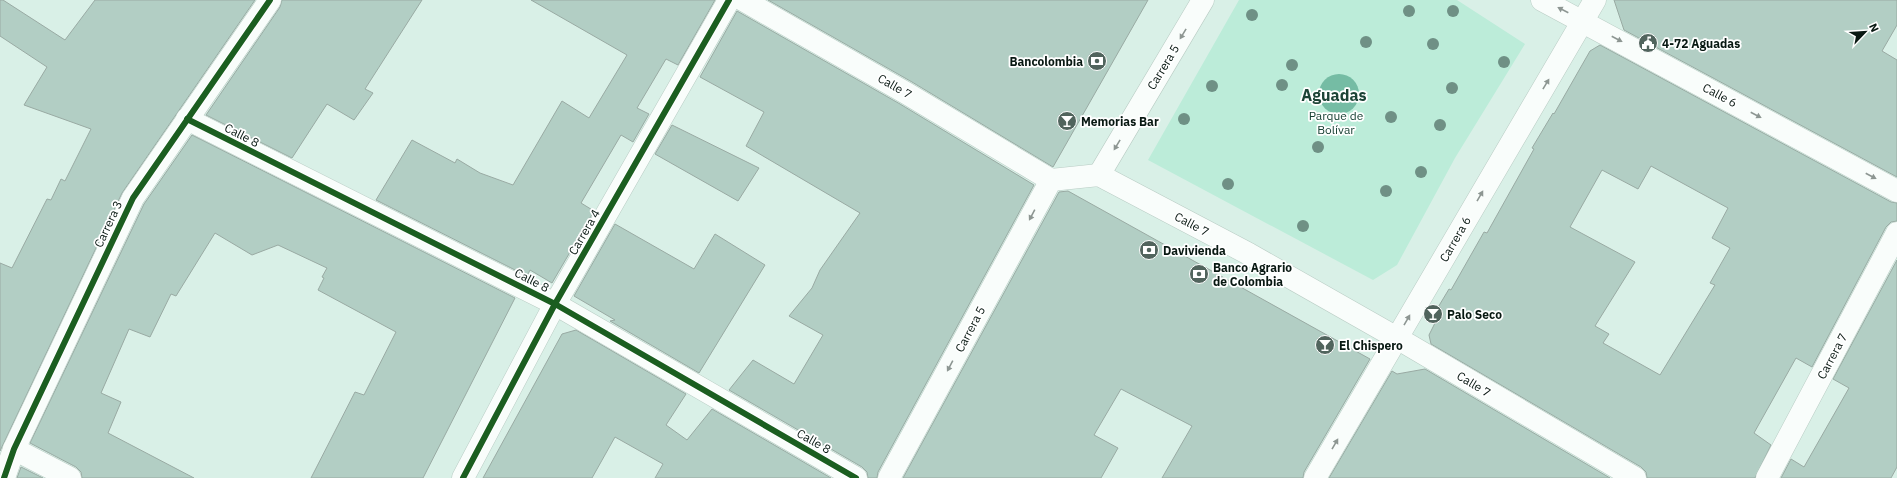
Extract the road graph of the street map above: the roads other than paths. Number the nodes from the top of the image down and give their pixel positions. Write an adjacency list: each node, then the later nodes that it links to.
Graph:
1 (270, 0): 8 (street, Carrera 3)
2 (729, 0): 13 (street, Carrera 4)
3 (743, 0): 10 (street, Calle 7)
4 (1203, 0): 9 (street, Carrera 5, one-way to 9)
5 (1542, 0): 7 (street, Calle 6, one-way to 5)
6 (1595, 0): 7 (street, Carrera 6)
7 (1583, 21): 11 (street, Calle 6, one-way to 11); 14 (street, Carrera 6, one-way to 7)
8 (187, 119): 13 (street, Calle 8); 15 (street, Carrera 3)
9 (1099, 175): 10 (street); 14 (street, Calle 7)
10 (1051, 180): 20 (street, Carrera 5, one-way to 20)
11 (1897, 191)
12 (1897, 233): 23 (street, Carrera 7)
13 (555, 304): 18 (street, Carrera 4); 19 (street, Calle 8)
14 (1397, 338): 21 (street, Carrera 6, one-way to 14); 22 (street, Calle 7)
15 (14, 449): 16 (street, Carrera 3); 17 (street)
16 (4, 478)
17 (70, 478)
18 (463, 478)
19 (856, 478)
20 (889, 478)
21 (1315, 478)
22 (1635, 478)
23 (1767, 478)

